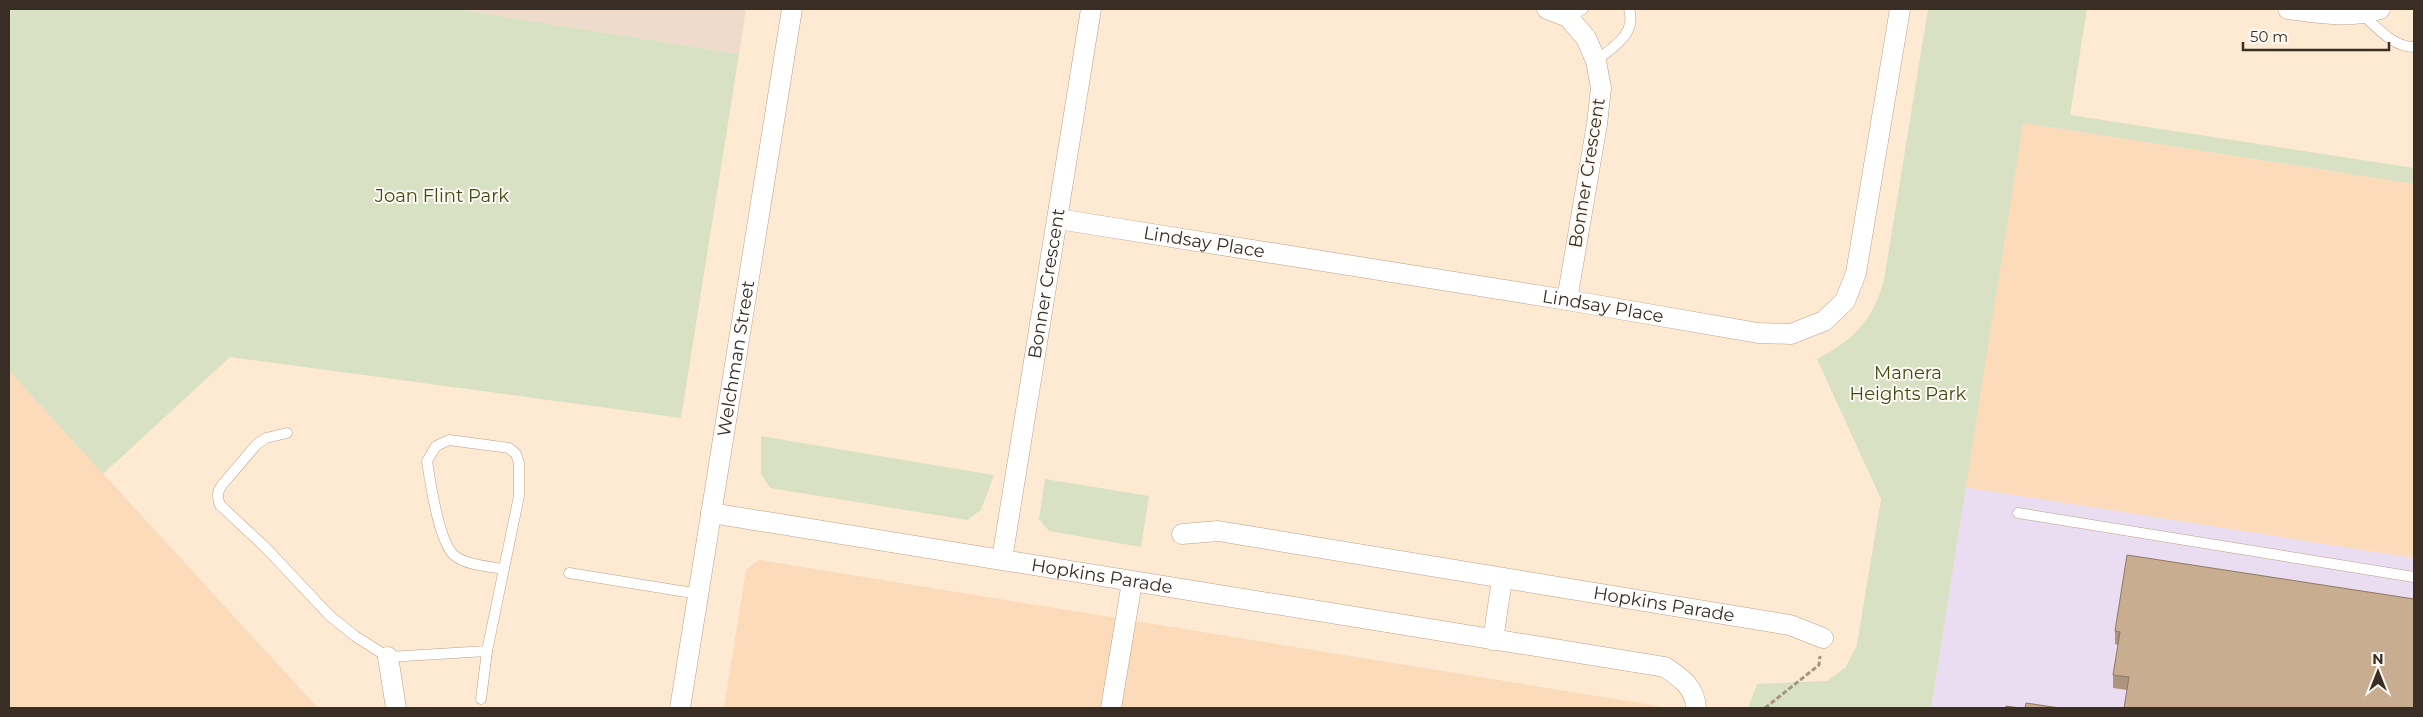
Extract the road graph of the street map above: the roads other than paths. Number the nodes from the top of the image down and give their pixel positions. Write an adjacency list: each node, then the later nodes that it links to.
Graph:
1 (792, 9): 14 (street, Welchman Street)
2 (1091, 9): 11 (street, Bonner Crescent)
3 (1547, 9): 8 (street, Bonner Crescent)
4 (1629, 9): 10 (lane)
5 (1900, 9): 12 (street, Lindsay Place)
6 (2288, 9): 7 (street)
7 (2372, 12): 9 (lane)
8 (1576, 13): 10 (street, Bonner Crescent)
9 (2414, 47)
10 (1596, 61): 12 (street, Bonner Crescent)
11 (1058, 220): 12 (street, Lindsay Place); 17 (street, Bonner Crescent)
12 (1567, 300)
13 (287, 433): 27 (lane)
14 (711, 513): 17 (street, Hopkins Parade); 23 (street, Welchman Street)
15 (2018, 513): 20 (lane)
16 (1182, 534): 21 (street, Hopkins Parade)
17 (1002, 559): 22 (street, Hopkins Parade)
18 (502, 570): 18 (lane); 26 (lane)
19 (569, 573): 23 (lane)
20 (2414, 577)
21 (1502, 579): 24 (street, Hopkins Parade); 25 (street)
22 (1132, 582): 25 (street, Hopkins Parade); 32 (street)
23 (699, 594): 31 (street, Welchman Street)
24 (1823, 638)
25 (1493, 640): 29 (street, Hopkins Parade)
26 (487, 651): 27 (lane); 28 (lane)
27 (388, 657): 30 (street)
28 (481, 699)
29 (1696, 703)
30 (396, 708)
31 (680, 708)
32 (1111, 708)

